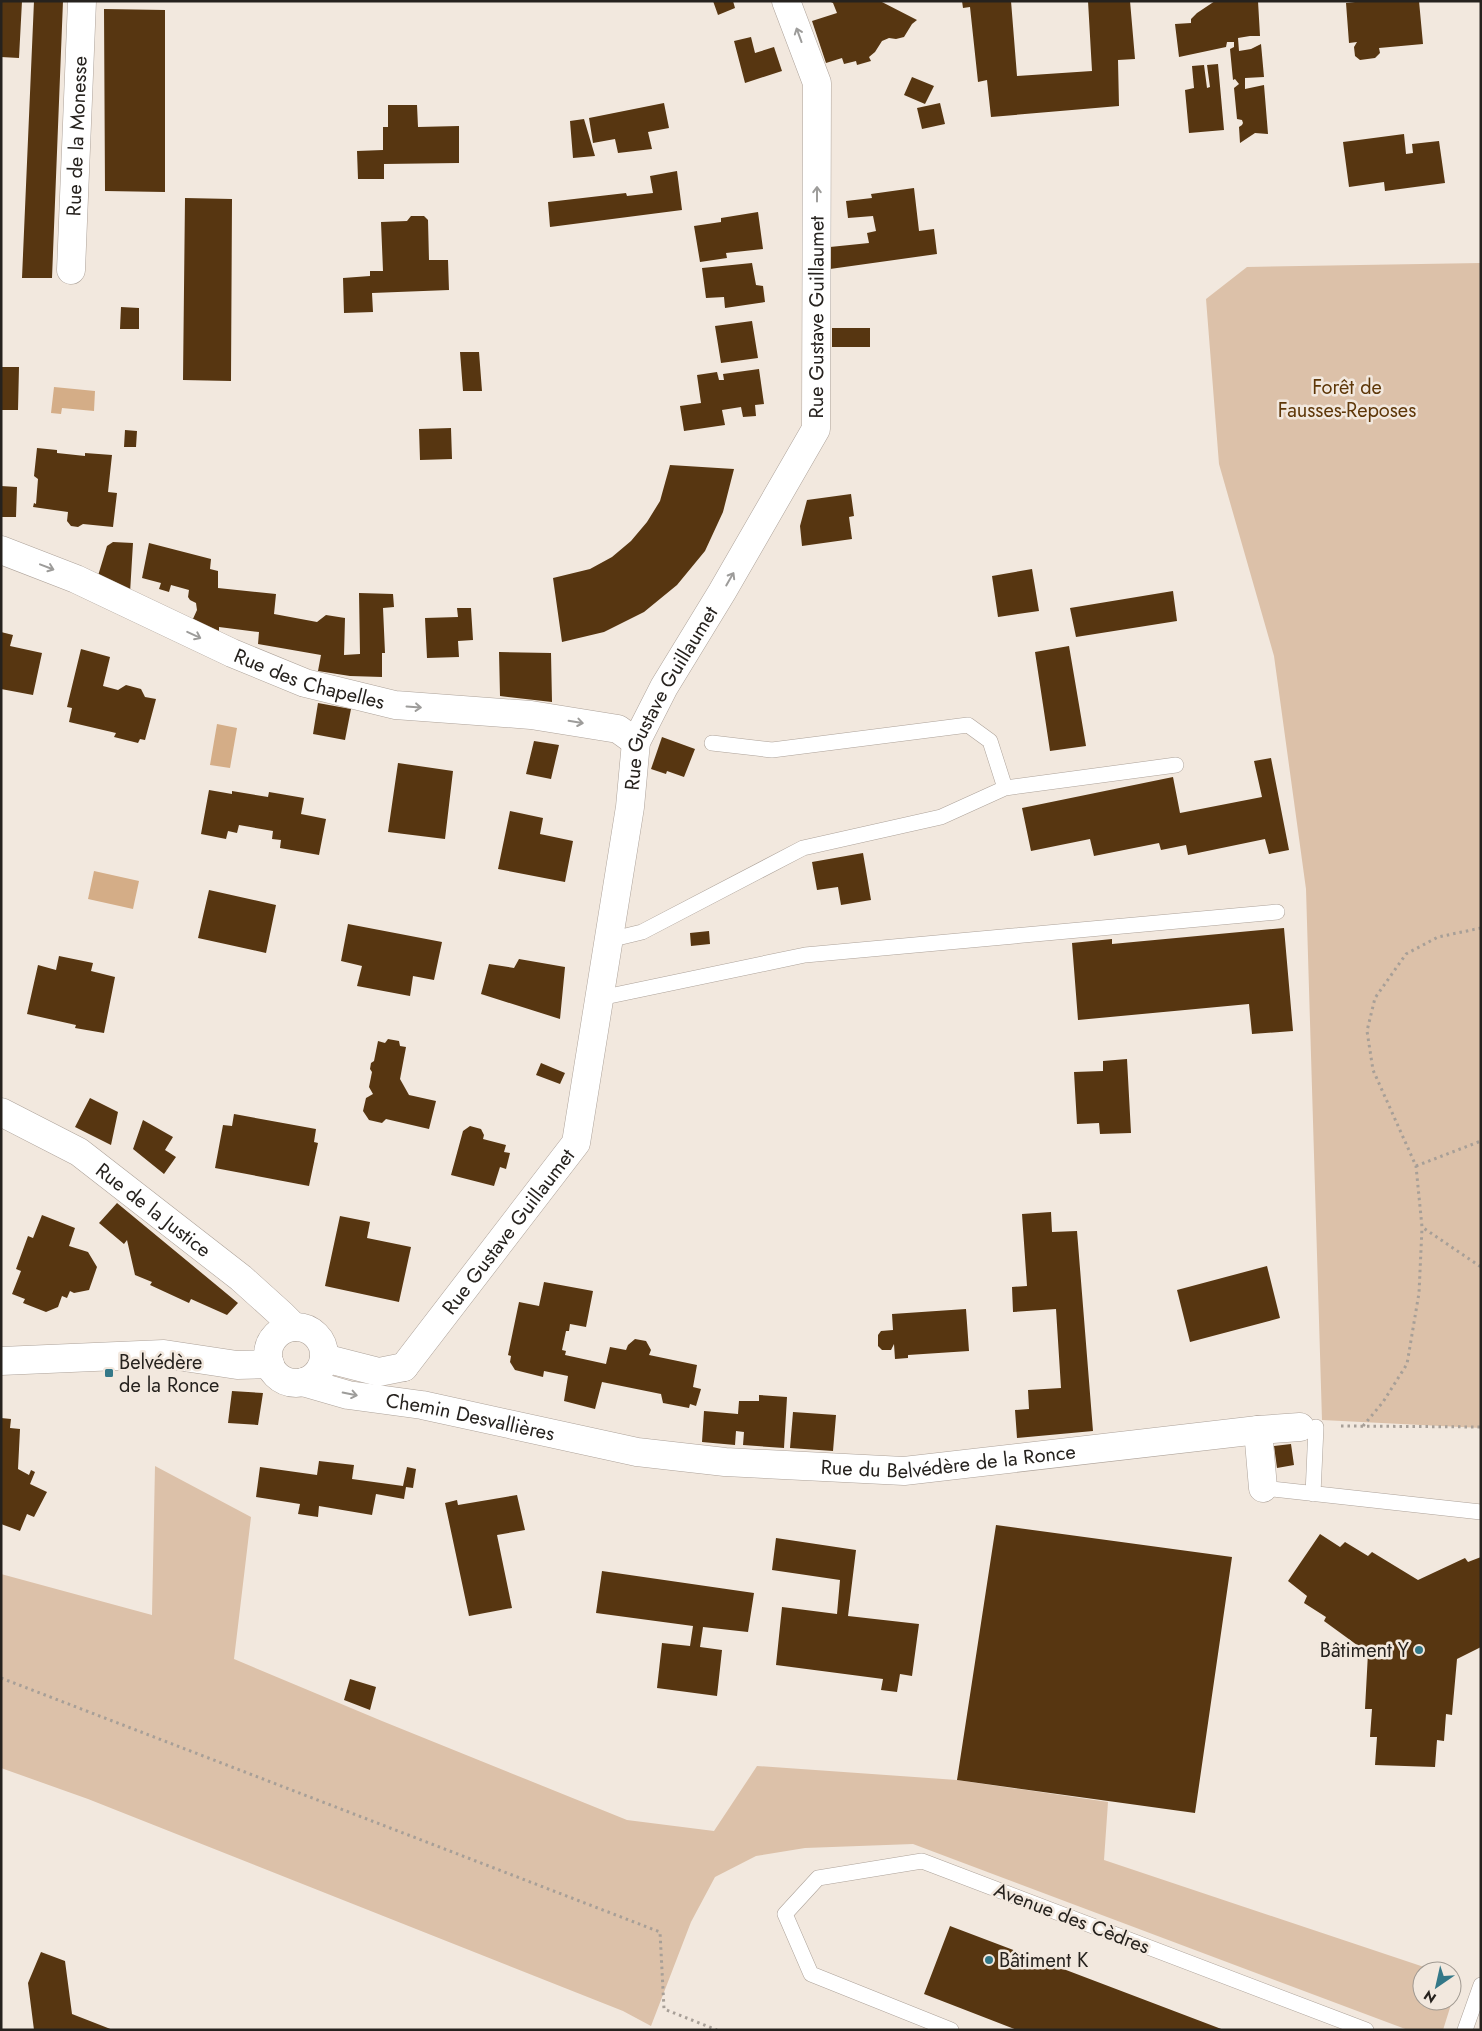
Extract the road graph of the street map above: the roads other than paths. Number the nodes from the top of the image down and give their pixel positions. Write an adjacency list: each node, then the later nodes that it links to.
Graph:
1 (82, 1): 3 (street, Rue de la Monesse)
2 (786, 1): 5 (street, Rue Gustave Guillaumet, one-way to 2)
3 (71, 270)
4 (1, 550): 5 (street, Rue des Chapelles, one-way to 5)
5 (636, 742): 10 (street, Rue Gustave Guillaumet)
6 (712, 743): 8 (lane)
7 (1176, 765): 8 (lane)
8 (1005, 788): 10 (lane)
9 (1276, 912): 11 (lane)
10 (609, 940): 11 (street, Rue Gustave Guillaumet)
11 (600, 998): 17 (street, Rue Gustave Guillaumet)
12 (1, 1112): 13 (street, Rue de la Justice)
13 (294, 1327): 14 (street); 16 (street)
14 (324, 1358): 17 (street); 18 (street)
15 (1, 1361): 16 (street)
16 (270, 1364): 18 (street)
17 (404, 1367): 19 (street)
18 (303, 1382): 19 (street, Chemin Desvallières, one-way to 19)
19 (422, 1404): 22 (street, Chemin Desvallières)
20 (1308, 1427): 21 (street, Rue du Belvédère de la Ronce); 24 (lane)
21 (1258, 1430): 22 (street, Rue du Belvédère de la Ronce); 23 (street)
22 (637, 1452)
23 (1263, 1488): 24 (lane)
24 (1313, 1494): 25 (lane)
25 (1481, 1512)
26 (1481, 1986): 29 (lane)
27 (951, 2030): 28 (lane, Avenue des Cèdres)
28 (1366, 2030)
29 (1465, 2030)

